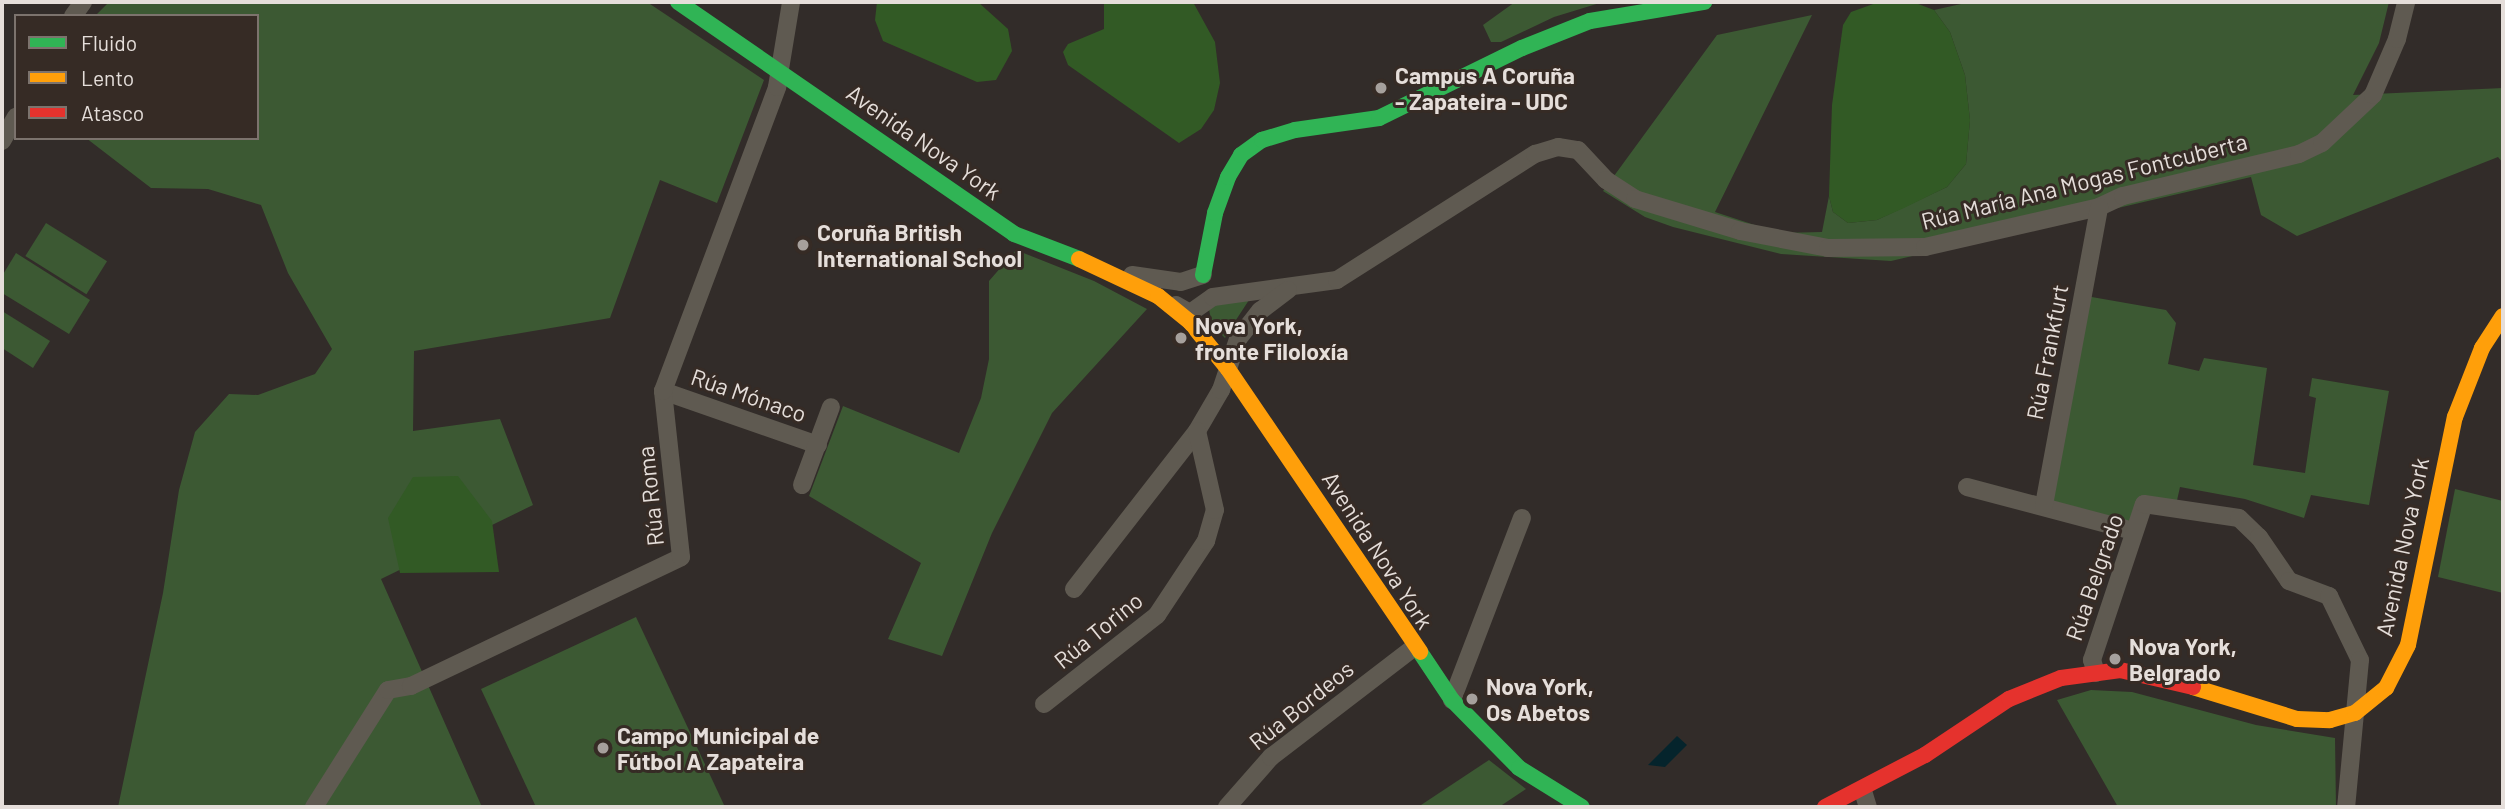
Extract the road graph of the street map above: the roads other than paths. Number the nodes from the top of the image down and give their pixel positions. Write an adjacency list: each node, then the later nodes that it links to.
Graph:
1 (678, 2): 5 (main road, Avenida Nova York)
2 (791, 2): 5 (street, Rúa Roma)
3 (1704, 2): 10 (main road)
4 (2406, 2): 8 (street, Rúa María Ana Mogas Fontcuberta)
5 (779, 74): 9 (main road, Avenida Nova York); 16 (street, Rúa Roma)
6 (14, 120): 7 (street)
7 (2, 141)
8 (2099, 208): 11 (street, Rúa María Ana Mogas Fontcuberta); 22 (street, Rúa Frankfurt)
9 (1118, 274): 10 (street); 12 (main road, Avenida Nova York)
10 (1203, 275): 13 (street)
11 (1288, 290): 13 (street, Rúa María Ana Mogas Fontcuberta); 15 (street, Rúa María Ana Mogas Fontcuberta)
12 (1158, 296): 13 (street, Avenida Nova York); 15 (main road, Avenida Nova York)
13 (1197, 307)
14 (2503, 316): 30 (main road, Avenida Nova York)
15 (1228, 369): 18 (street, Rúa Torino); 26 (main road, Avenida Nova York)
16 (663, 391): 19 (street, Rúa Mónaco); 32 (street, Rúa Roma)
17 (831, 407): 19 (street, Rúa Mónaco)
18 (1197, 431): 25 (street, Rúa Torino); 29 (street, Rúa Torino)
19 (818, 445): 20 (street, Rúa Mónaco)
20 (802, 485)
21 (1967, 487): 22 (street)
22 (2044, 505): 24 (street)
23 (1522, 518): 28 (street)
24 (2133, 531): 27 (street, Rúa Belgrado); 30 (street, Rúa Belgrado)
25 (1074, 589)
26 (1413, 648): 28 (main road, Avenida Nova York); 33 (street, Rúa Bordeos)
27 (2096, 673): 30 (main road, Avenida Nova York); 31 (main road, Avenida Nova York)
28 (1452, 700): 34 (main road, Avenida Nova York)
29 (1044, 704)
30 (2355, 713): 36 (street)
31 (1866, 799): 35 (main road, Avenida Nova York)
32 (314, 807)
33 (1227, 807)
34 (1582, 807)
35 (1825, 807)
36 (2346, 807)

